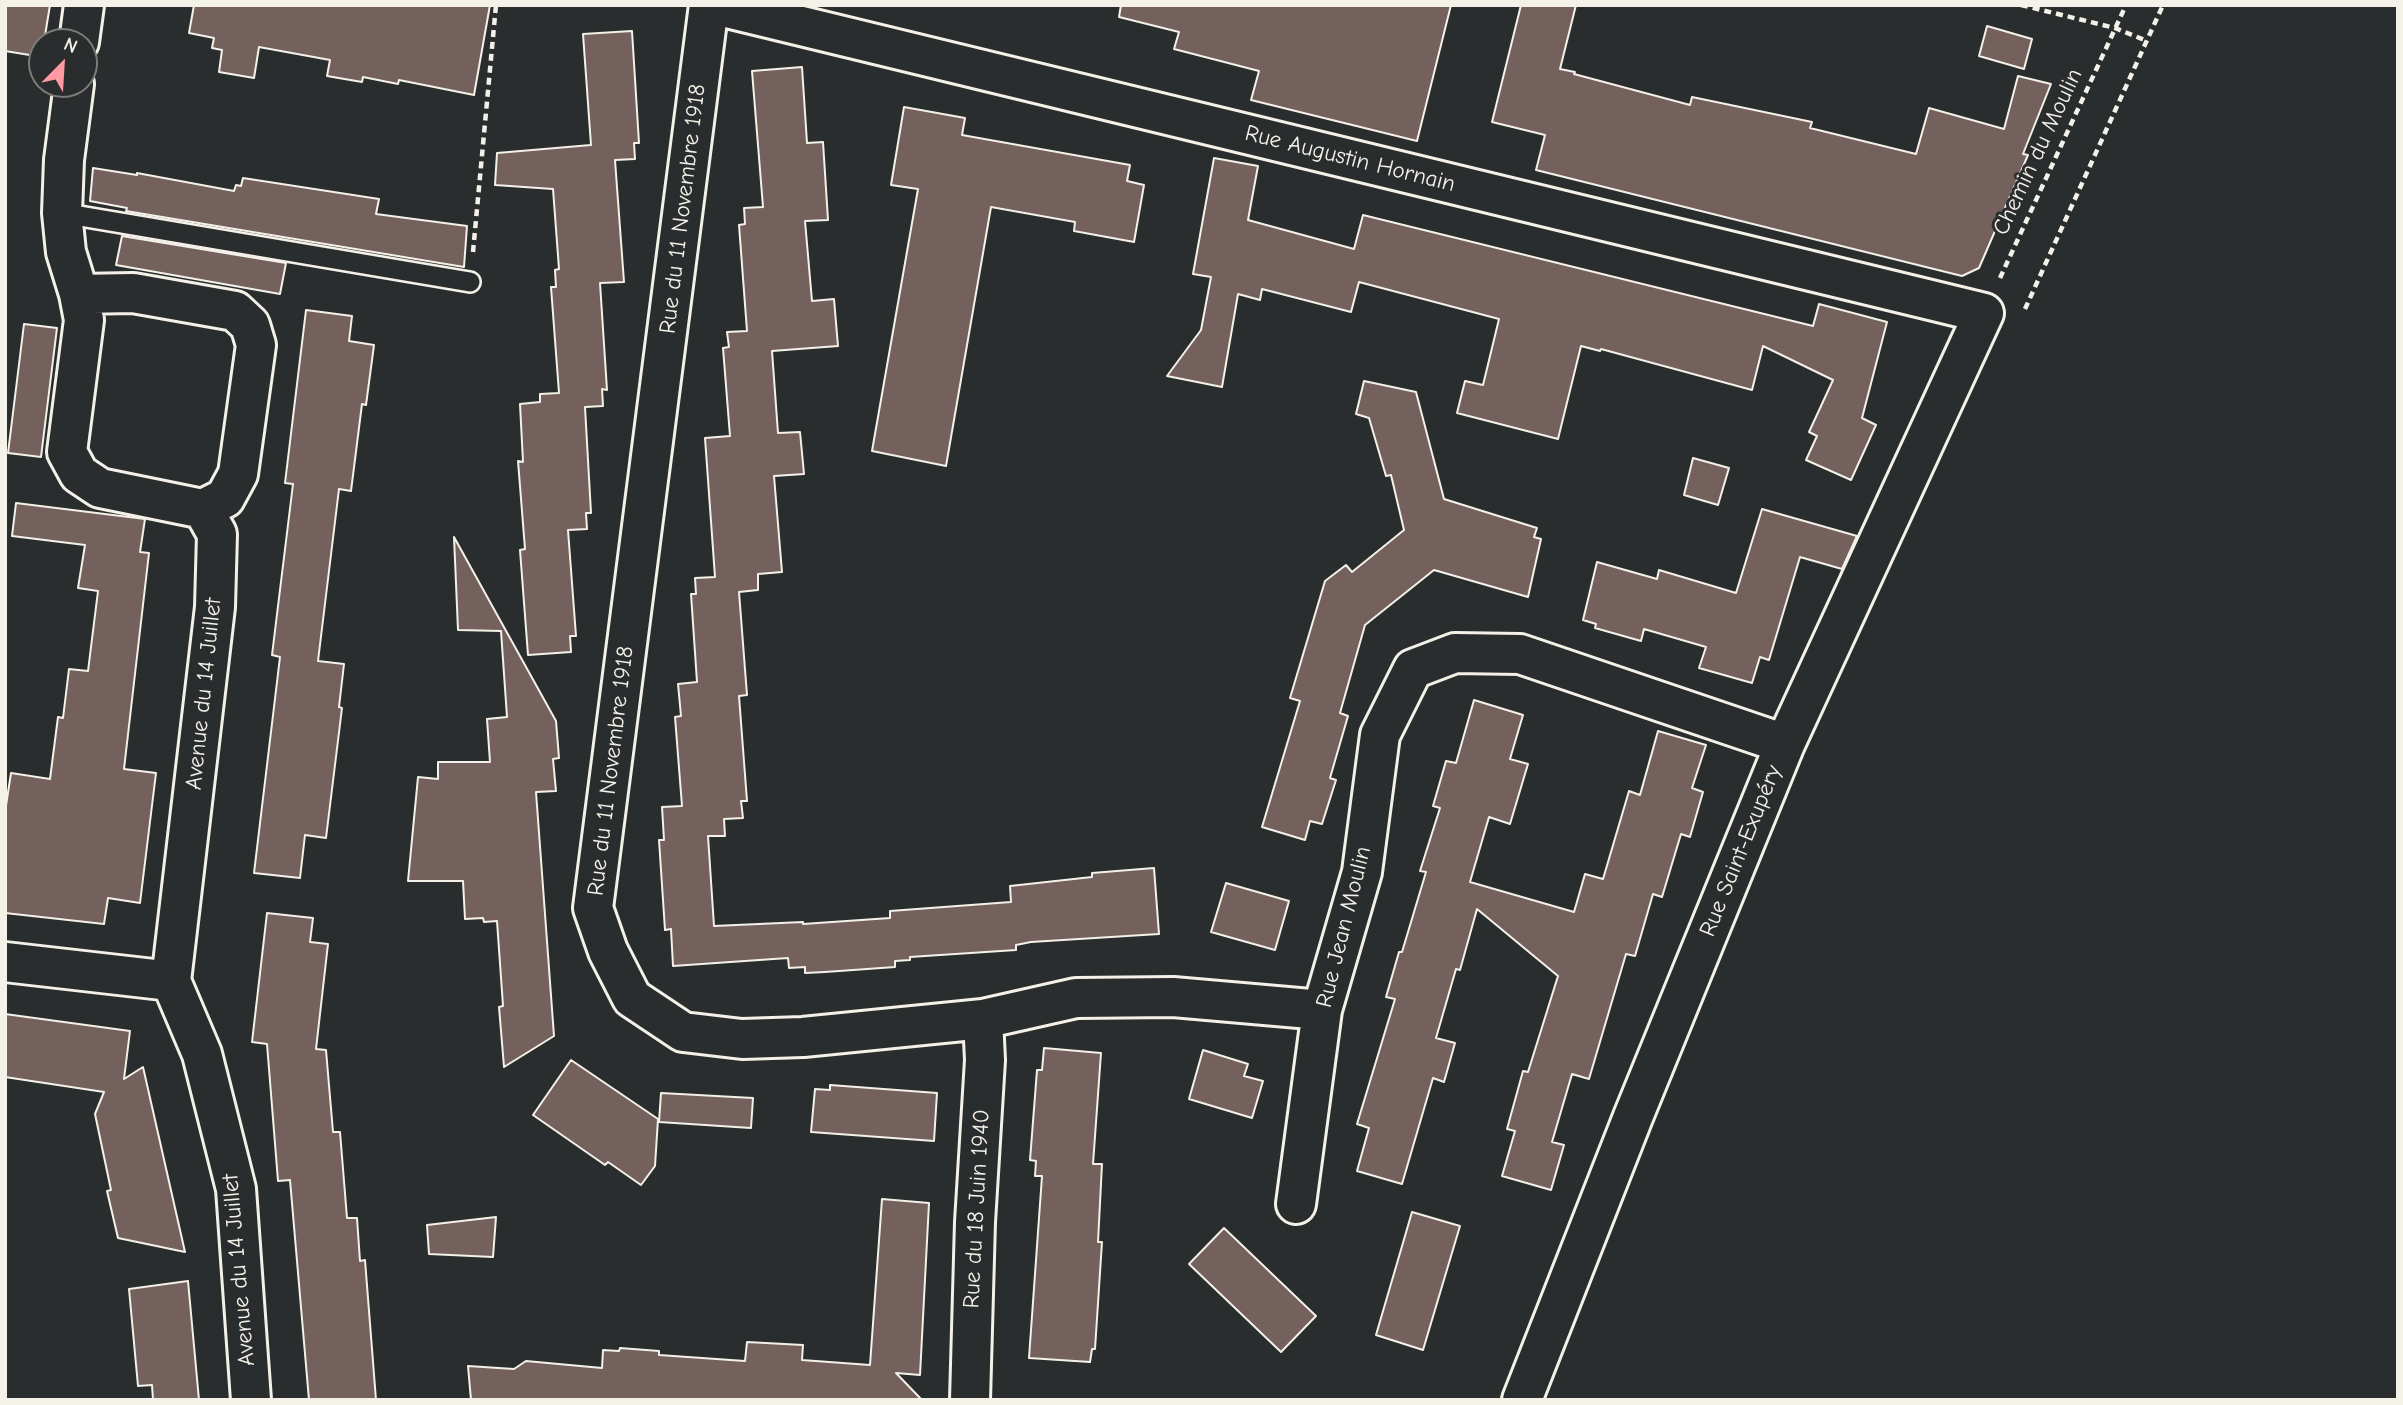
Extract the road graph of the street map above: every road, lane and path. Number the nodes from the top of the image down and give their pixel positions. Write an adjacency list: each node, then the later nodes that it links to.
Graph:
1 (84, 5): 7 (street)
2 (496, 5): 12 (path)
3 (709, 5): 20 (street, Rue du 11 Novembre 1918)
4 (715, 5): 14 (street, Rue Augustin Hornain)
5 (2021, 5): 8 (path)
6 (2126, 5): 8 (path, Chemin du Moulin)
7 (81, 28)
8 (2115, 28): 9 (path); 14 (path, Chemin du Moulin)
9 (2147, 41)
10 (72, 98): 11 (street)
11 (62, 213): 12 (lane); 13 (street)
12 (470, 282)
13 (79, 295): 15 (street); 15 (street)
14 (1984, 313): 16 (street, Rue Saint-Exupéry)
15 (203, 509): 18 (street, Avenue du 14 Juillet)
16 (1785, 744): 19 (street, Rue Jean Moulin); 24 (street, Rue Saint-Exupéry)
17 (5, 962): 18 (street)
18 (171, 981): 22 (street, Avenue du 14 Juillet)
19 (1321, 1010): 20 (street, Rue du 11 Novembre 1918); 21 (street, Rue Jean Moulin)
20 (983, 1019): 23 (street, Rue du 18 Juin 1940)
21 (1296, 1204)
22 (251, 1400)
23 (970, 1400)
24 (1522, 1400)

